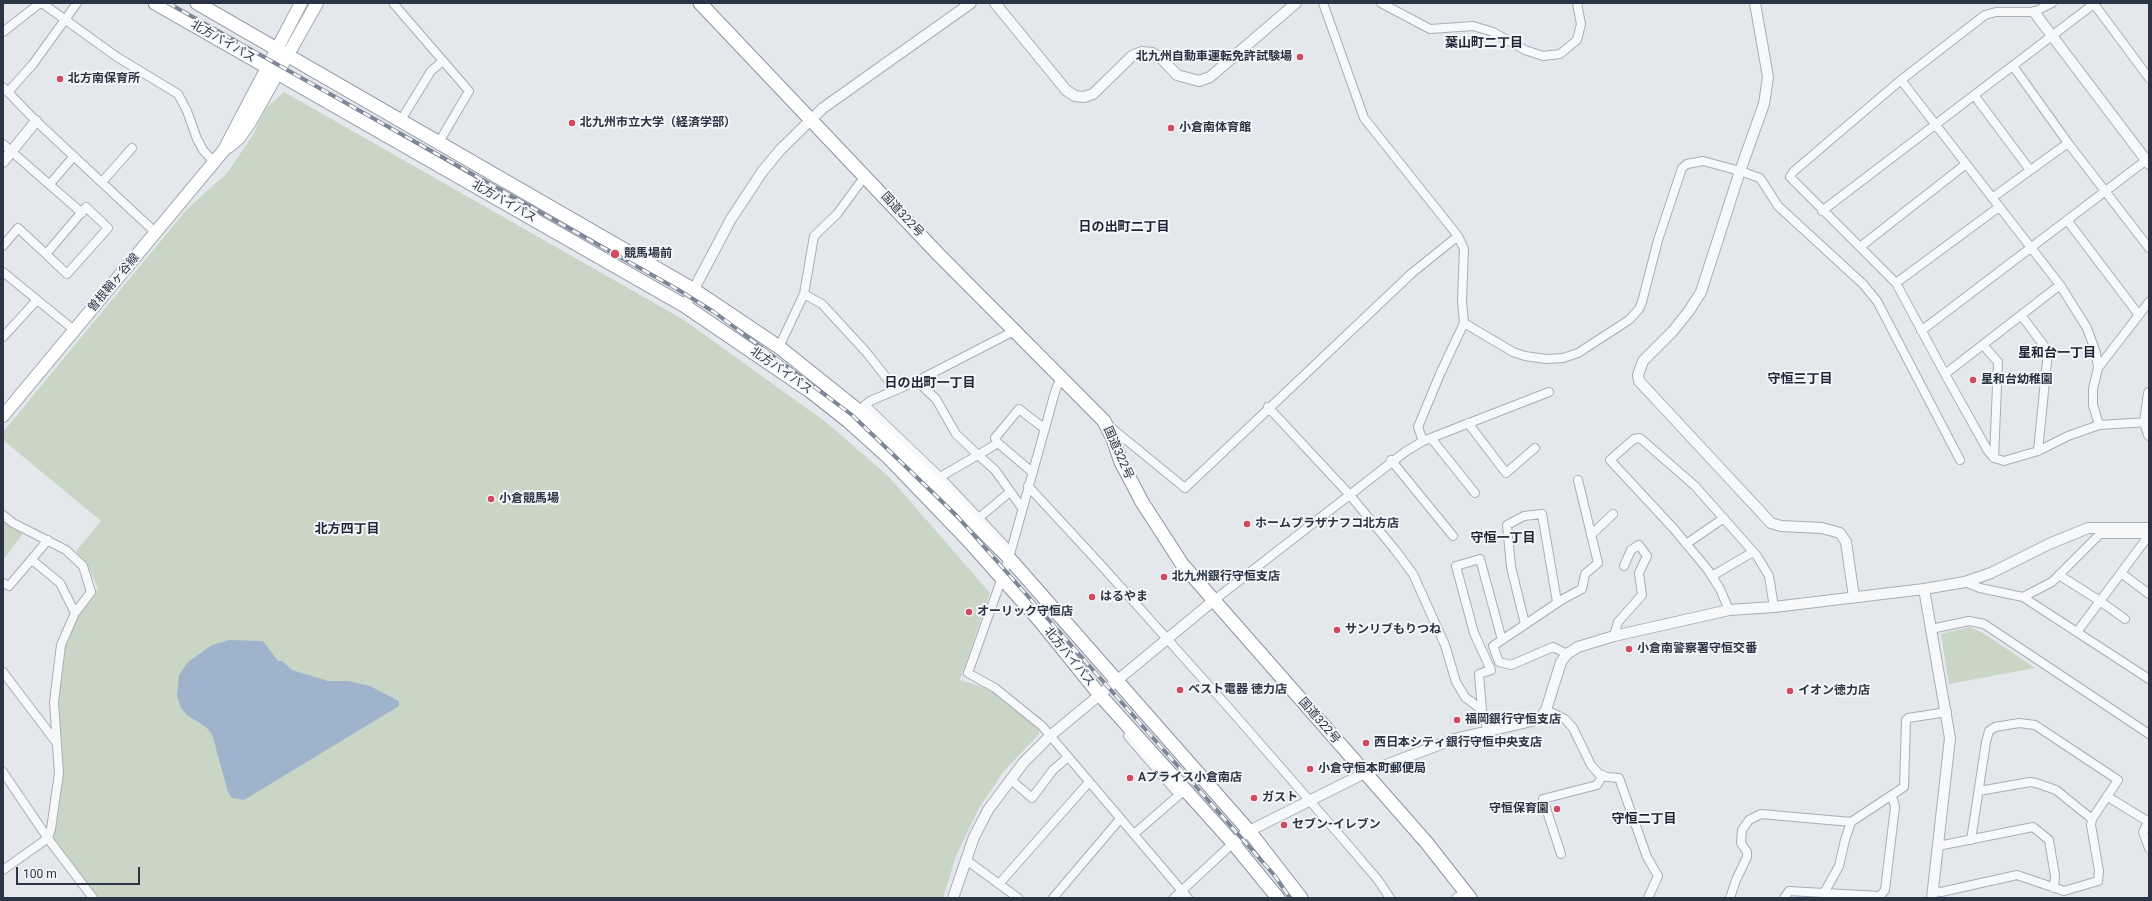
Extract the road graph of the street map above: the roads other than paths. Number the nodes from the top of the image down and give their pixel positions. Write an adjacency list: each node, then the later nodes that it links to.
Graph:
1 (41, 3): 19 (street); 20 (street)
2 (77, 3): 19 (street)
3 (155, 3): 25 (highway, 北方バイパス)
4 (197, 3): 22 (highway, 北方バイパス)
5 (301, 3): 22 (main road, 曽根鞘ヶ谷線)
6 (317, 3): 22 (main road, 曽根鞘ヶ谷線)
7 (393, 3): 23 (street)
8 (700, 3): 32 (highway, 国道322号)
9 (971, 3): 32 (street)
10 (995, 3): 11 (street)
11 (1296, 3)
12 (1323, 3): 56 (street)
13 (1381, 3): 14 (street)
14 (1577, 3)
15 (1755, 3): 45 (street)
16 (2052, 3): 18 (street)
17 (2094, 4): 21 (street); 26 (street)
18 (2034, 12): 21 (street); 27 (street)
19 (67, 19): 28 (street); 42 (street)
20 (3, 32)
21 (2052, 37): 24 (street); 40 (street)
22 (283, 52): 25 (main road, 曽根鞘ヶ谷線); 30 (highway, 北方バイパス)
23 (443, 61): 30 (street); 34 (street)
24 (2013, 66): 29 (street); 35 (street)
25 (272, 70): 42 (main road, 曽根鞘ヶ谷線); 69 (highway, 北方バイパス)
26 (2149, 78)
27 (1901, 80): 33 (street); 52 (street)
28 (5, 89): 31 (street)
29 (1974, 95): 33 (street); 44 (street)
30 (401, 120): 34 (highway, 北方バイパス)
31 (36, 121): 38 (street); 39 (street)
32 (811, 121): 46 (highway, 国道322号); 65 (street)
33 (1936, 124): 43 (street); 52 (street)
34 (439, 142): 65 (highway, 北方バイパス)
35 (2068, 143): 44 (street); 49 (street)
36 (3, 144): 38 (street)
37 (132, 148): 47 (street)
38 (12, 151): 41 (street); 48 (street)
39 (74, 156): 47 (street); 48 (street)
40 (2148, 160): 49 (street)
41 (3, 162)
42 (214, 162): 55 (main road, 曽根鞘ヶ谷線)
43 (1966, 164): 50 (street); 58 (street)
44 (2030, 170): 50 (street)
45 (1740, 171): 72 (street); 103 (street); 133 (street)
46 (866, 176): 66 (street); 74 (highway, 国道322号)
47 (102, 182): 55 (street)
48 (50, 184): 53 (street)
49 (2106, 190): 54 (street); 60 (street)
50 (1992, 198): 51 (street)
51 (1999, 207): 59 (street); 63 (street)
52 (1822, 211): 58 (street)
53 (82, 213): 61 (street); 61 (street)
54 (2067, 220): 59 (street); 71 (street)
55 (156, 232): 73 (main road, 曽根鞘ヶ谷線)
56 (1458, 236): 72 (street); 86 (street)
57 (3, 246): 61 (street)
58 (1860, 248): 63 (street)
59 (2031, 248): 64 (street); 75 (street)
60 (2149, 248)
61 (46, 254)
62 (3, 272): 67 (street)
63 (1896, 283): 75 (street)
64 (2060, 286): 70 (street); 79 (street)
65 (694, 290): 69 (street); 78 (highway, 北方バイパス)
66 (804, 294): 78 (street); 83 (street)
67 (37, 300): 73 (street); 76 (street)
68 (2149, 302): 71 (street)
69 (685, 306): 89 (highway, 北方バイパス)
70 (2021, 315): 77 (street); 99 (street)
71 (2139, 315): 79 (street)
72 (1464, 323): 96 (street)
73 (74, 330): 88 (main road, 曽根鞘ヶ谷線)
74 (1016, 330): 81 (highway, 国道322号); 82 (street)
75 (1921, 331): 80 (street)
76 (5, 332)
77 (1983, 344): 80 (street); 101 (street)
78 (779, 347): 87 (highway, 北方バイパス)
79 (2098, 368): 93 (street)
80 (1945, 374): 101 (street)
81 (1060, 379): 90 (highway, 国道322号); 94 (street)
82 (917, 381): 83 (street); 100 (street)
83 (896, 390): 87 (street)
84 (1549, 392): 92 (street)
85 (2149, 393): 91 (street)
86 (1268, 407): 90 (street); 110 (street)
87 (862, 408): 89 (street); 105 (street); 122 (highway, 北方バイパス)
88 (3, 416)
89 (848, 421): 128 (highway, 北方バイパス)
90 (1104, 421): 135 (highway, 国道322号)
91 (2147, 422): 93 (street); 95 (street)
92 (1468, 423): 96 (street); 98 (street)
93 (2098, 425): 99 (street)
94 (1045, 429): 97 (street); 104 (street)
95 (2149, 435)
96 (1427, 440): 102 (street); 109 (street)
97 (998, 443): 100 (street); 104 (street)
98 (1535, 448)
99 (2038, 452): 101 (street)
100 (978, 455): 105 (street); 108 (street)
101 (1994, 458)
102 (1391, 460): 110 (street); 118 (street)
103 (1960, 460)
104 (1032, 472): 107 (street)
105 (940, 476): 114 (street)
106 (1578, 480): 117 (street)
107 (1028, 486): 111 (street); 146 (street)
108 (1010, 492): 111 (street); 114 (street)
109 (1475, 493)
110 (1349, 494): 135 (street); 153 (street)
111 (1022, 508): 122 (street)
112 (1613, 514): 117 (street)
113 (3, 515): 119 (street)
114 (980, 518): 122 (street)
115 (1724, 518): 120 (street); 120 (street); 121 (street)
116 (2148, 532): 125 (street); 126 (street); 129 (street)
117 (1591, 535): 137 (street)
118 (1453, 536)
119 (48, 540): 123 (street); 140 (street)
120 (1686, 544): 127 (street)
121 (1753, 552): 127 (street); 138 (street)
122 (1010, 555): 128 (street); 151 (highway, 北方バイパス)
123 (32, 560): 130 (street); 140 (street)
124 (1624, 566): 145 (street)
125 (2121, 573): 132 (street); 136 (street)
126 (2059, 575): 134 (street); 136 (street)
127 (1712, 576): 139 (street)
128 (1002, 578): 152 (highway, 北方バイパス); 159 (street)
129 (1965, 582): 131 (street); 134 (street)
130 (3, 583)
131 (1924, 589): 133 (street); 143 (street)
132 (2149, 594)
133 (1854, 597): 138 (street)
134 (2023, 597): 144 (street)
135 (1213, 601): 146 (street); 163 (highway, 国道322号)
136 (2100, 601): 141 (street); 144 (street)
137 (1557, 602): 142 (street); 142 (street)
138 (1774, 607): 139 (street)
139 (1729, 610): 145 (street)
140 (75, 613): 160 (street)
141 (2125, 619)
142 (1525, 624): 147 (street)
143 (1931, 629): 155 (street); 158 (street)
144 (2077, 632): 150 (street)
145 (1614, 636): 148 (street)
146 (1166, 638): 151 (street); 170 (street)
147 (1502, 640): 148 (street); 153 (street)
148 (1567, 654): 154 (street)
149 (3, 672): 160 (street)
150 (2149, 679)
151 (1115, 680): 152 (street); 175 (highway, 北方バイパス)
152 (1099, 694): 156 (highway, 北方バイパス); 159 (street)
153 (1482, 710): 157 (street)
154 (1546, 710): 157 (street); 164 (street)
155 (1947, 712): 168 (street); 180 (street)
156 (1130, 729): 176 (street); 179 (highway, 北方バイパス)
157 (1488, 732): 163 (street)
158 (2149, 734)
159 (1050, 736): 161 (street); 165 (street)
160 (56, 742): 177 (street)
161 (1068, 757): 165 (street); 166 (street)
162 (3, 772): 177 (street)
163 (1365, 773): 170 (street); 190 (highway, 国道322号)
164 (1603, 775): 182 (street); 200 (street)
165 (1010, 779): 183 (street)
166 (1089, 782): 171 (street); 185 (street)
167 (1979, 791): 169 (street); 172 (street); 178 (street)
168 (1892, 796): 173 (street); 188 (street)
169 (2108, 797): 172 (street); 174 (street)
170 (1309, 801): 175 (street); 199 (street)
171 (1120, 819): 176 (street); 194 (street)
172 (2092, 819): 186 (street)
173 (1852, 822): 188 (street); 201 (street)
174 (2149, 822): 181 (street)
175 (1249, 831): 179 (street); 198 (highway, 北方バイパス)
176 (1134, 834): 187 (street)
177 (48, 838): 184 (street); 191 (street)
178 (1972, 840): 180 (street); 186 (street)
179 (1233, 844): 187 (street); 197 (highway, 北方バイパス)
180 (1938, 846): 189 (street)
181 (2149, 848)
182 (1561, 854)
183 (965, 859): 185 (street); 192 (street)
184 (3, 870)
185 (999, 884): 193 (street)
186 (2054, 888): 189 (street)
187 (1182, 891): 195 (street); 196 (street)
188 (1824, 892): 202 (street)
189 (1933, 894)
190 (1464, 896)
191 (93, 898)
192 (953, 898)
193 (1018, 898)
194 (1053, 898)
195 (1174, 898)
196 (1188, 898)
197 (1278, 898)
198 (1301, 898)
199 (1390, 898)
200 (1648, 898)
201 (1730, 898)
202 (1784, 898)

